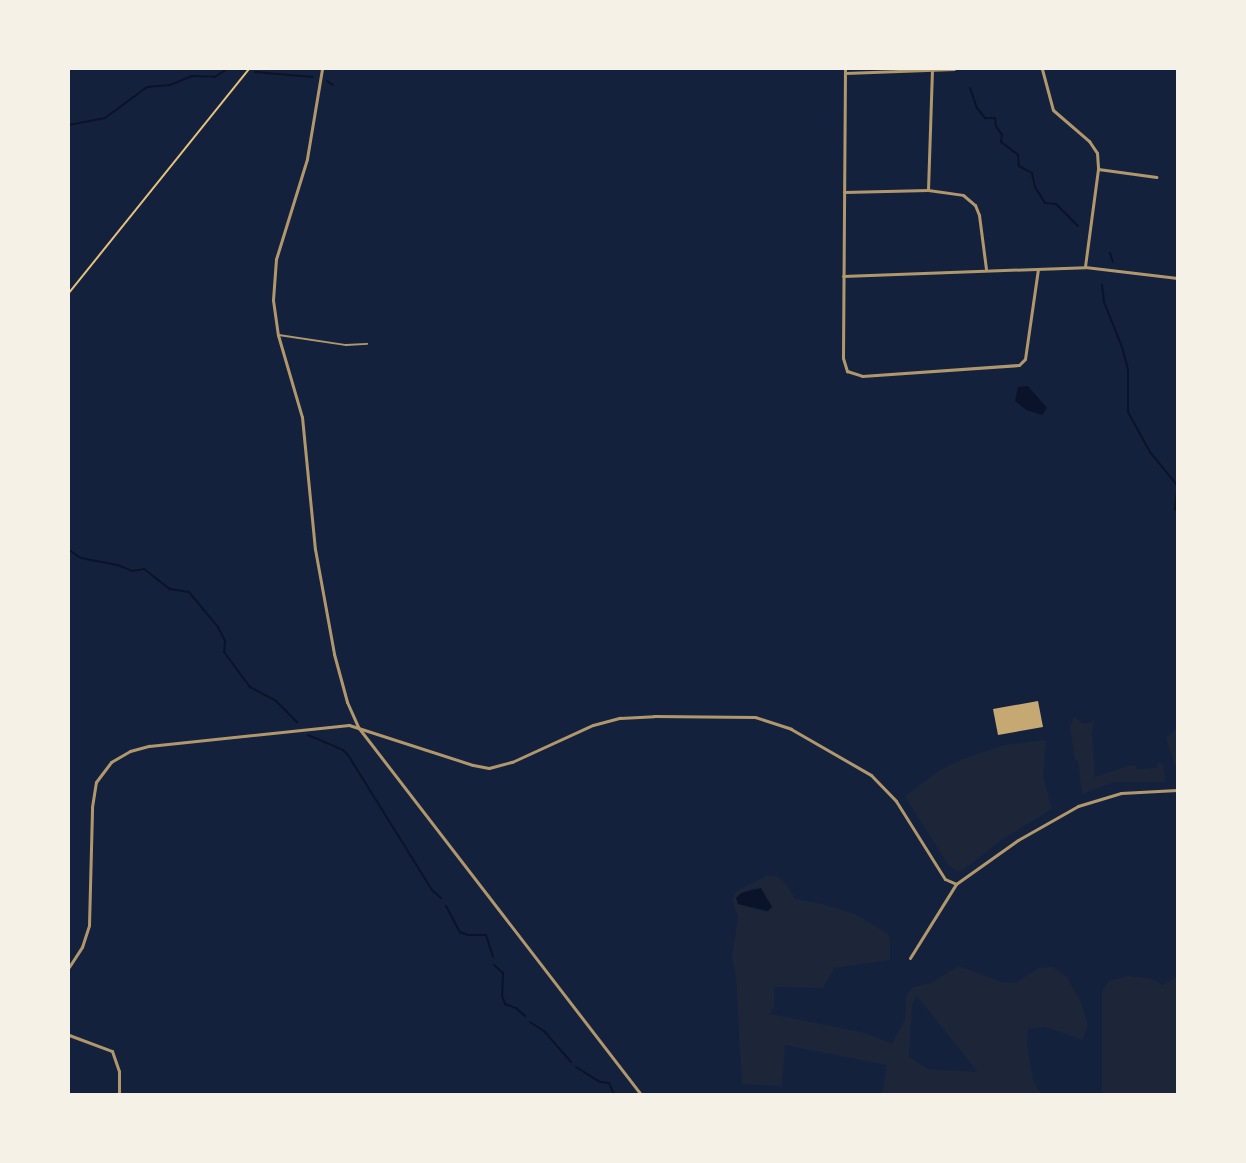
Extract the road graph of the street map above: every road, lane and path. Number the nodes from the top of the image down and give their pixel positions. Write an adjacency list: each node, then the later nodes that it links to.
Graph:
1 (249, 69): 16 (path)
2 (322, 69): 17 (street)
3 (954, 69): 6 (street)
4 (1042, 69): 7 (street)
5 (845, 71): 6 (street); 10 (street)
6 (932, 71): 9 (street)
7 (1098, 169): 8 (street); 11 (street)
8 (1156, 177)
9 (928, 190): 10 (street); 12 (street)
10 (844, 192): 14 (street)
11 (1085, 267): 13 (street); 15 (street)
12 (986, 269): 13 (street); 14 (street)
13 (1038, 269): 14 (street)
14 (843, 276)
15 (1177, 278)
16 (69, 292)
17 (278, 335): 18 (lane); 19 (street)
18 (367, 344)
19 (358, 727): 21 (street); 23 (street); 26 (street)
20 (1177, 790): 21 (street)
21 (956, 884): 22 (street)
22 (910, 958)
23 (69, 967)
24 (69, 1035): 25 (street)
25 (119, 1094)
26 (641, 1094)

